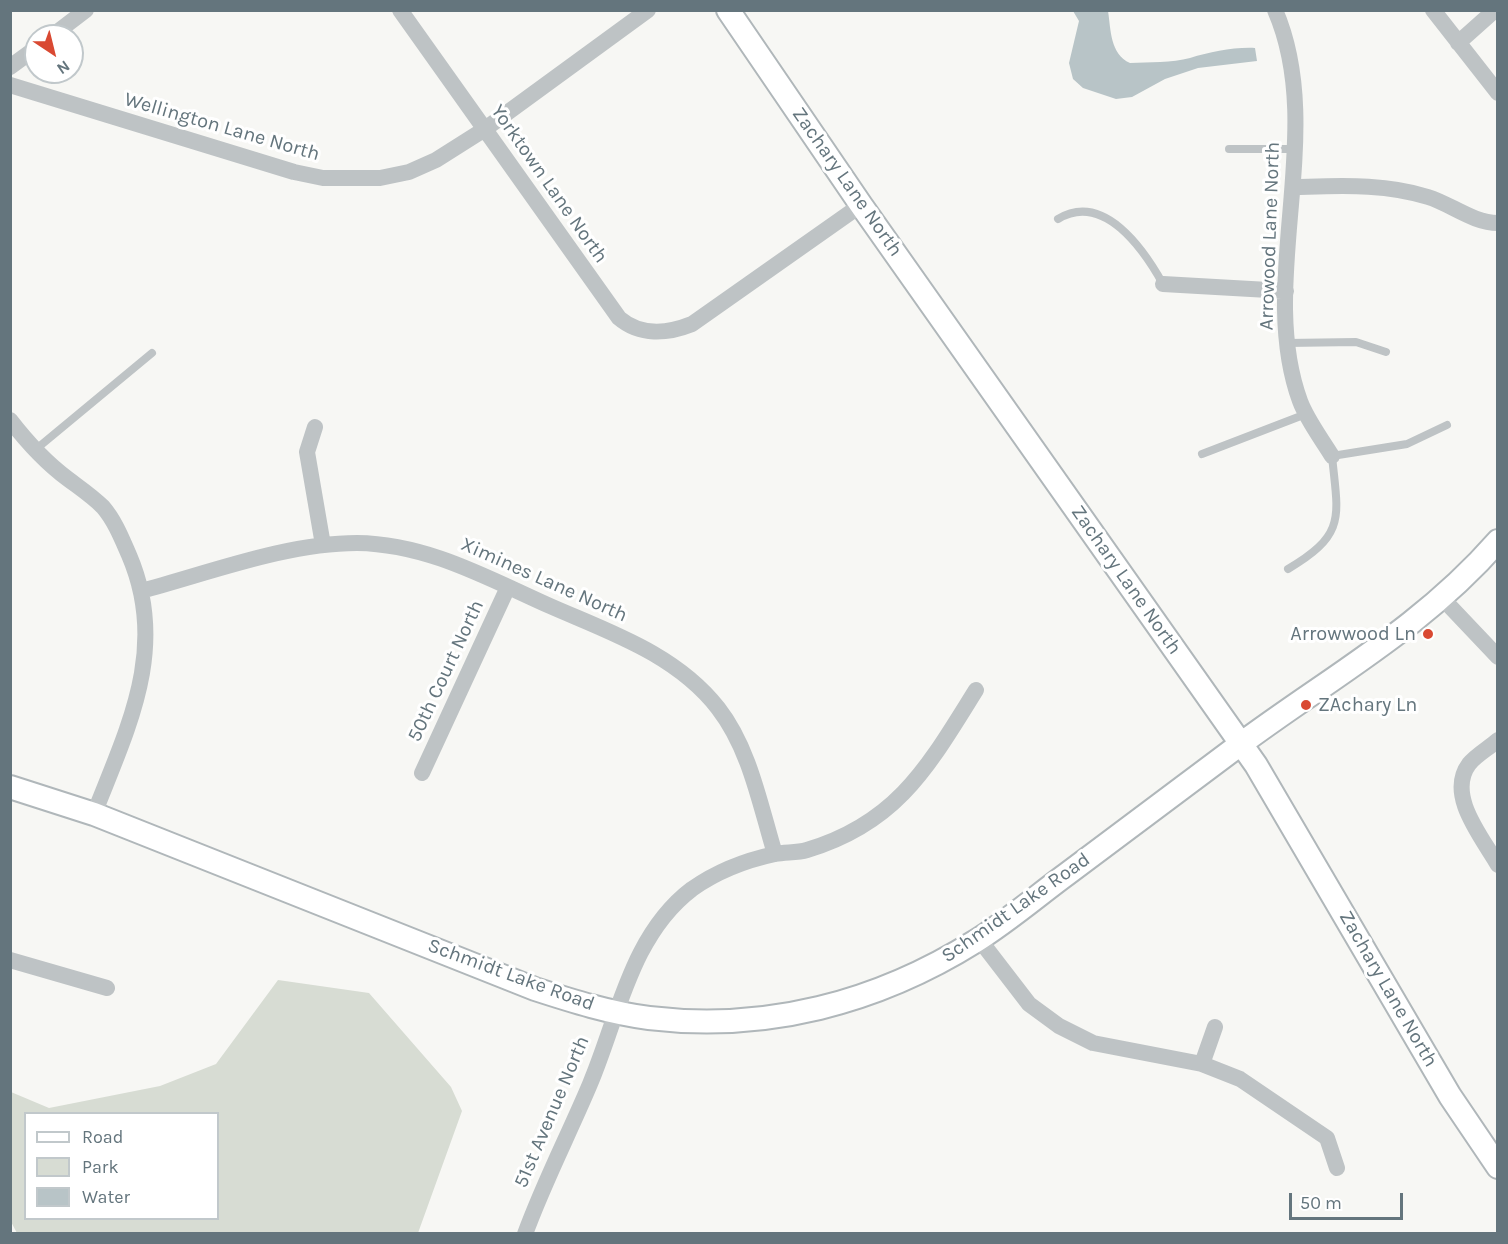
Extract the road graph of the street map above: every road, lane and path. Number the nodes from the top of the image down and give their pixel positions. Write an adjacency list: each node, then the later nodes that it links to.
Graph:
1 (86, 10): 8 (street)
2 (399, 10): 14 (street, Yorktown Lane North)
3 (648, 10): 14 (street, Wellington Lane North)
4 (728, 10): 18 (street, Zachary Lane North)
5 (1275, 10): 15 (street, Arrowood Lane North)
6 (1433, 10): 9 (street)
7 (1495, 10): 9 (street)
8 (68, 24)
9 (1458, 43): 13 (street)
10 (24, 57): 11 (street)
11 (10, 67)
12 (10, 85): 14 (street, Wellington Lane North)
13 (1497, 93)
14 (485, 129): 18 (street, Yorktown Lane North)
15 (1294, 148): 16 (lane); 17 (street, Arrowood Lane North)
16 (1229, 149)
17 (1294, 187): 20 (street); 22 (street, Arrowood Lane North)
18 (861, 205): 42 (street, Zachary Lane North)
19 (1058, 219): 21 (lane)
20 (1497, 223)
21 (1163, 284): 22 (street)
22 (1286, 291): 23 (street, Arrowood Lane North)
23 (1287, 343): 24 (lane); 26 (street, Arrowood Lane North)
24 (1386, 352)
25 (152, 353): 30 (lane)
26 (1306, 414): 31 (lane); 32 (street, Arrowood Lane North)
27 (10, 420): 30 (street)
28 (1447, 425): 32 (lane)
29 (315, 427): 34 (street)
30 (35, 450): 37 (street)
31 (1202, 454)
32 (1332, 456): 35 (lane)
33 (1497, 541): 38 (street, Schmidt Lake Road)
34 (323, 545): 36 (street, Ximines Lane North); 37 (street, Ximines Lane North)
35 (1288, 569)
36 (508, 587): 43 (street, 50th Court North); 46 (street, Ximines Lane North)
37 (141, 591): 45 (street)
38 (1443, 598): 39 (street); 42 (street, Schmidt Lake Road)
39 (1497, 657)
40 (976, 690): 46 (street, 51st Avenue North)
41 (1497, 740): 47 (street)
42 (1241, 743): 48 (street, Schmidt Lake Road); 54 (street, Zachary Lane North)
43 (422, 773)
44 (10, 787): 45 (street, Schmidt Lake Road)
45 (94, 814): 51 (street, Schmidt Lake Road)
46 (775, 854): 51 (street, 51st Avenue North)
47 (1497, 865)
48 (978, 939): 51 (street, Schmidt Lake Road); 53 (street)
49 (10, 960): 50 (street)
50 (107, 988)
51 (616, 1011): 56 (street, 51st Avenue North)
52 (1215, 1027): 53 (street)
53 (1202, 1064): 55 (street)
54 (1497, 1167)
55 (1336, 1168)
56 (525, 1233)

